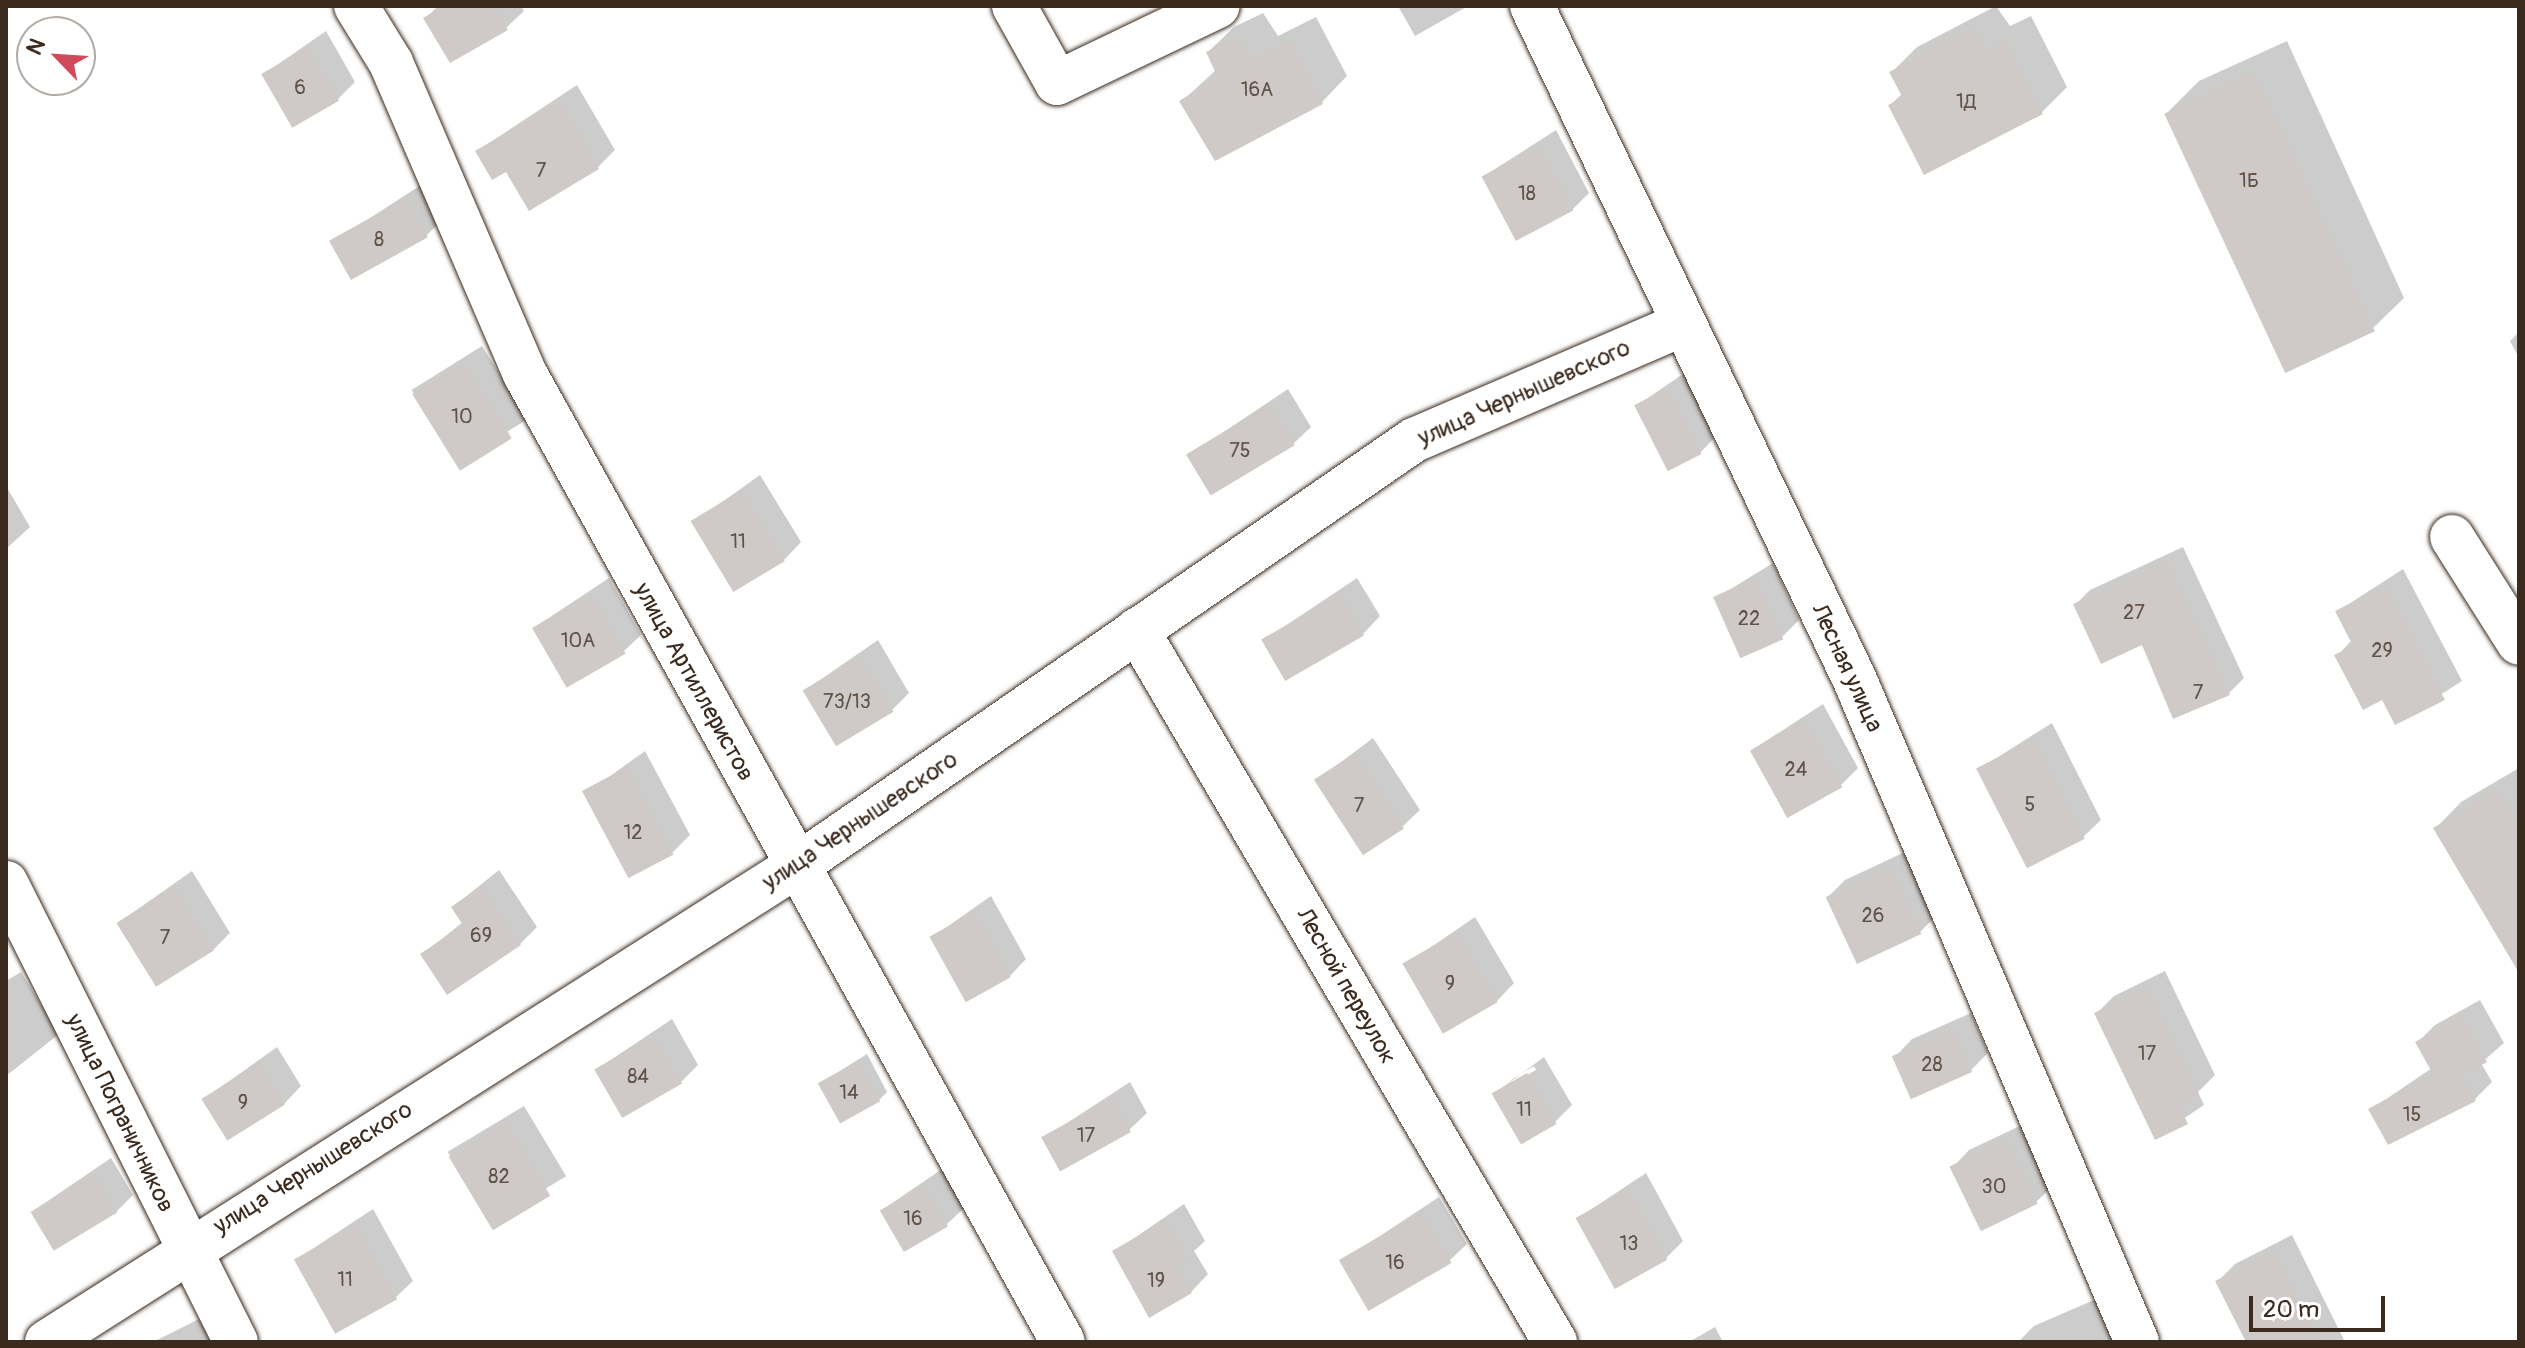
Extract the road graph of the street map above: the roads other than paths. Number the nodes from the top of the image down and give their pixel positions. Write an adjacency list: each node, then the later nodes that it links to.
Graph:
1 (356, 6): 9 (street, улица Артиллеристов)
2 (1014, 6): 3 (street)
3 (1218, 6)
4 (1532, 6): 5 (street, Лесная улица)
5 (1683, 324): 7 (street, улица Чернышевского); 16 (street, Лесная улица)
6 (2452, 537): 8 (street)
7 (1137, 630): 9 (street, улица Чернышевского); 15 (street, Лесной переулок)
8 (2519, 643)
9 (795, 867): 11 (street, улица Чернышевского); 14 (street, улица Артиллеристов)
10 (6, 883): 11 (street, улица Пограничников)
11 (187, 1247): 12 (street, улица Чернышевского); 13 (street, улица Пограничников)
12 (47, 1342)
13 (236, 1342)
14 (1063, 1342)
15 (1555, 1342)
16 (2137, 1342)

